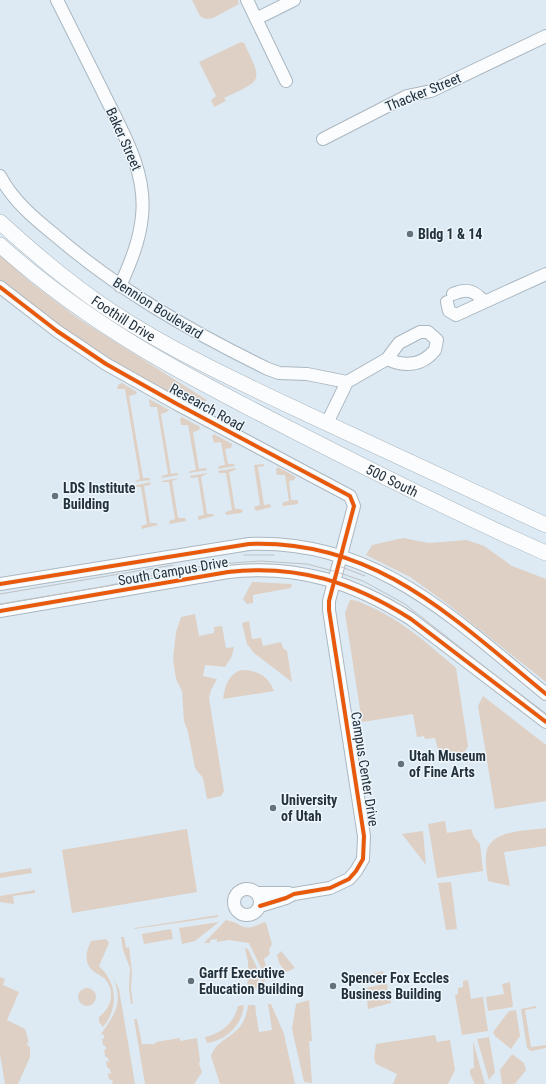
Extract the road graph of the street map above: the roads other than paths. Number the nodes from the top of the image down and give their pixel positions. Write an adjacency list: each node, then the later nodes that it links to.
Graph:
1 (57, 0): 12 (street, Baker Street)
2 (247, 0): 4 (street)
3 (294, 0): 4 (street)
4 (256, 19): 6 (street)
5 (546, 36): 7 (street, Thacker Street)
6 (286, 81)
7 (323, 139)
8 (0, 176): 12 (street, Bennion Boulevard)
9 (0, 222): 17 (main road, Foothill Drive)
10 (0, 245): 18 (main road, Foothill Drive)
11 (546, 274): 14 (street)
12 (120, 286): 16 (street, Bennion Boulevard)
13 (0, 287): 23 (street, Research Road)
14 (484, 302): 14 (street)
15 (387, 359): 16 (street)
16 (347, 382): 19 (street)
17 (261, 392): 19 (main road, 500 South)
18 (241, 404): 20 (main road, 500 South)
19 (327, 423): 20 (main road); 21 (main road, 500 South)
20 (308, 438): 22 (main road, 500 South)
21 (546, 525)
22 (546, 553)
23 (340, 561): 24 (street, Campus Center Drive); 25 (street, South Campus Drive); 27 (street, South Campus Drive)
24 (335, 581): 26 (street, South Campus Drive); 28 (street, South Campus Drive); 30 (street, Campus Center Drive)
25 (0, 584)
26 (0, 611)
27 (546, 694)
28 (546, 722)
29 (257, 893): 30 (street, Campus Center Drive); 31 (street); 31 (street, Campus Center Drive)
30 (294, 894): 31 (street, Campus Center Drive)
31 (260, 906)

